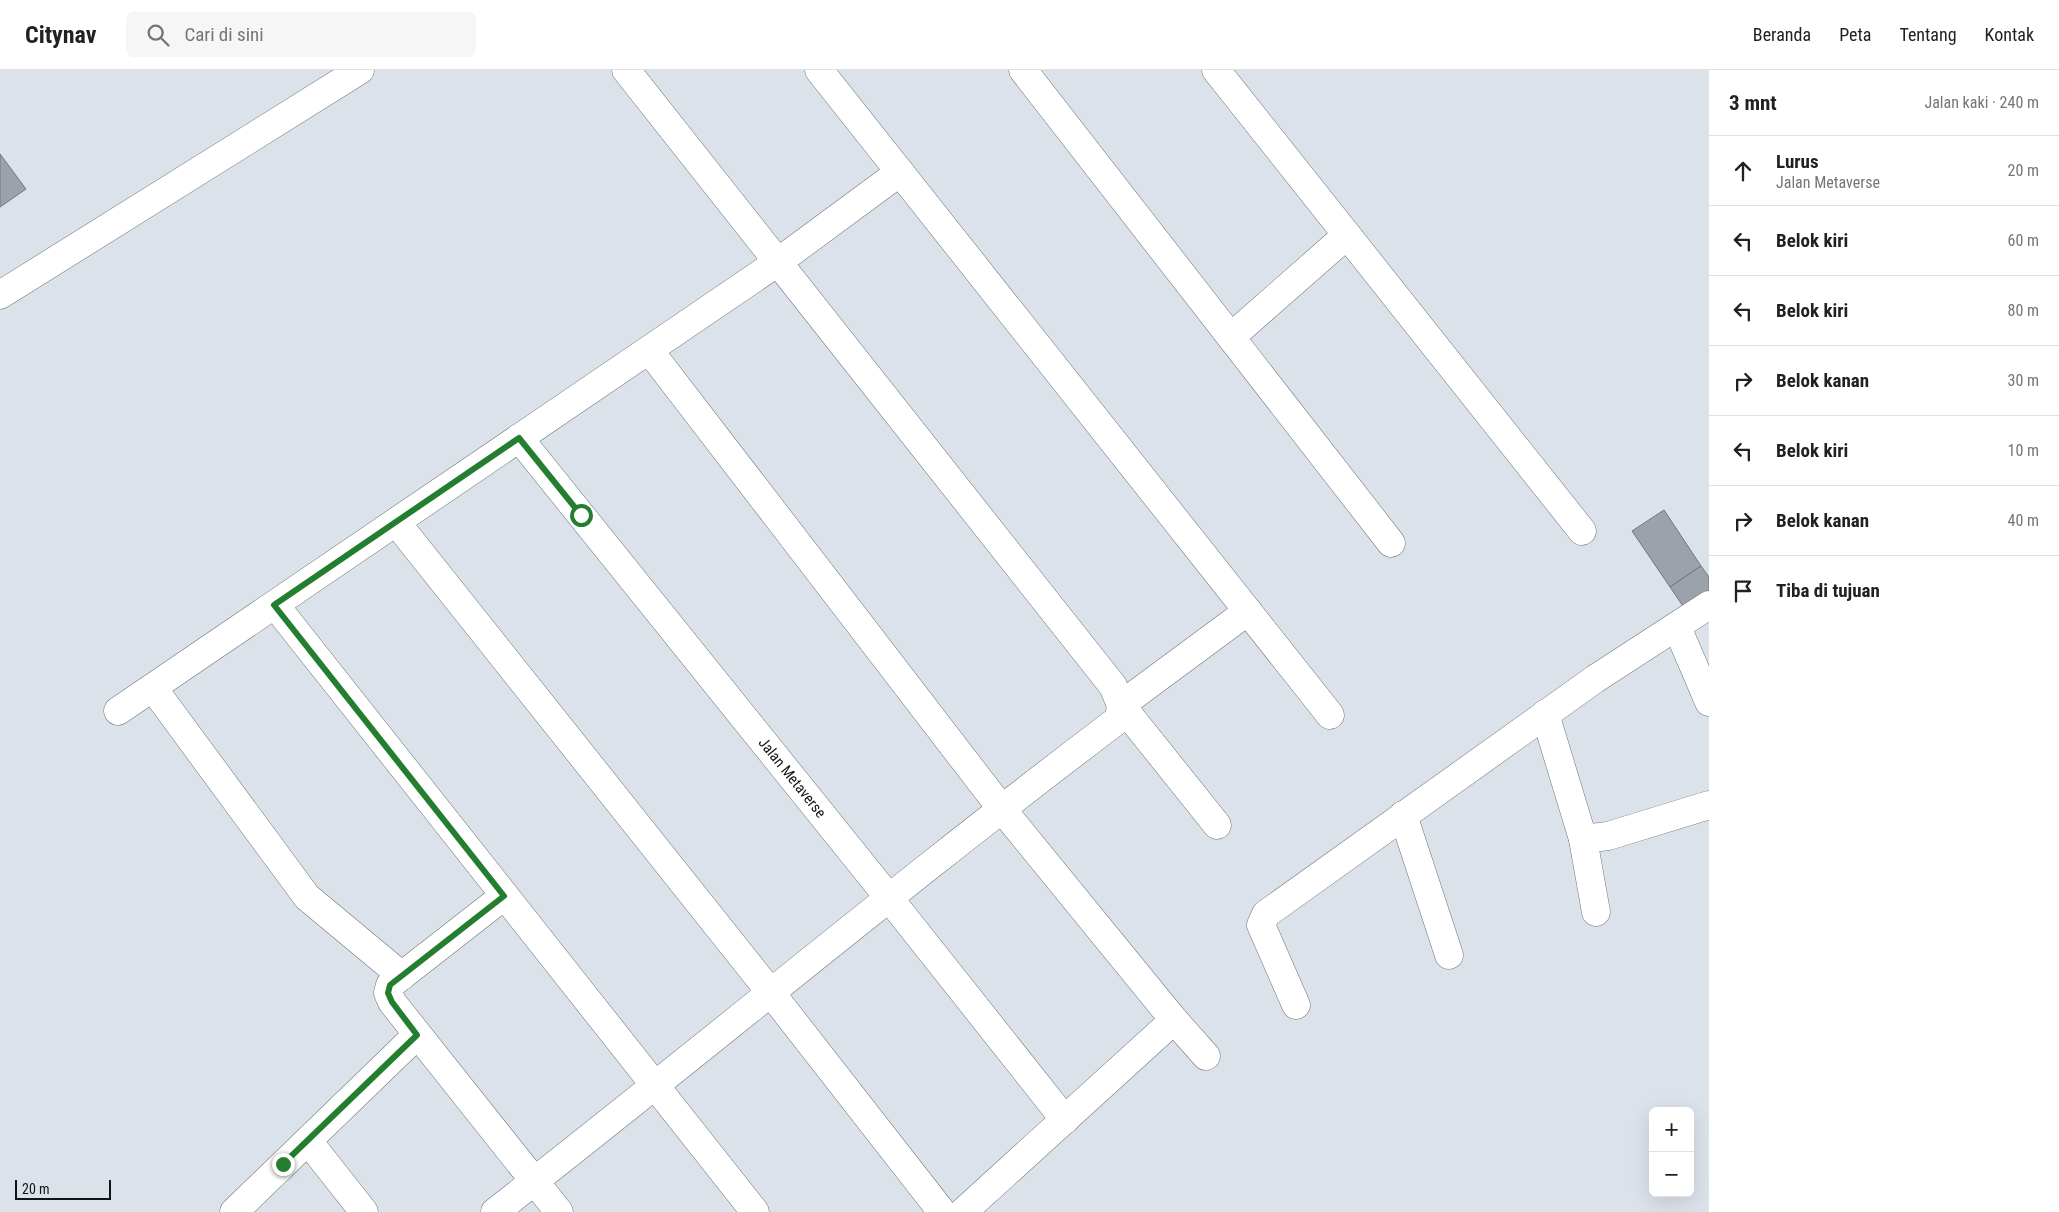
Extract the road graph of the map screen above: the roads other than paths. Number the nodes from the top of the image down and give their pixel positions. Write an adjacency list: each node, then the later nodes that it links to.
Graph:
1 (360, 70): 9 (street)
2 (626, 70): 8 (street)
3 (819, 70): 6 (street)
4 (1023, 70): 10 (street)
5 (1216, 70): 7 (street)
6 (900, 172): 8 (street); 18 (street)
7 (1347, 235): 10 (street); 14 (street)
8 (778, 262): 11 (street); 22 (street)
9 (0, 296)
10 (1230, 337): 15 (street)
11 (648, 350): 12 (street); 27 (street)
12 (519, 438): 13 (street); 32 (street, Jalan Metaverse)
13 (396, 522): 16 (street); 36 (street)
14 (1582, 531)
15 (1391, 543)
16 (274, 605): 20 (street); 31 (street)
17 (1709, 605): 19 (street)
18 (1248, 611): 22 (street); 25 (street)
19 (1677, 627): 21 (street); 24 (street)
20 (152, 688): 23 (street); 35 (street)
21 (1709, 702)
22 (1121, 705): 27 (street); 29 (street)
23 (118, 712)
24 (1545, 714): 28 (street); 30 (street)
25 (1330, 715)
26 (1709, 805): 30 (street)
27 (1001, 808): 32 (street); 38 (street)
28 (1404, 815): 34 (street); 37 (street)
29 (1217, 825)
30 (1583, 839): 33 (street)
31 (504, 896): 35 (street); 41 (street)
32 (889, 898): 36 (street); 42 (street, Jalan Metaverse)
33 (1596, 912)
34 (1449, 955)
35 (402, 976): 39 (street)
36 (771, 993): 41 (street); 50 (street)
37 (1296, 1005)
38 (1174, 1020): 40 (street); 42 (street)
39 (417, 1035): 43 (street); 44 (street)
40 (1206, 1056)
41 (655, 1086): 44 (street); 49 (street)
42 (1065, 1120): 51 (street)
43 (308, 1141): 45 (street); 46 (street)
44 (534, 1181): 47 (street); 48 (street)
45 (234, 1212)
46 (364, 1212)
47 (495, 1212)
48 (559, 1212)
49 (755, 1212)
50 (942, 1212)
51 (963, 1212)

